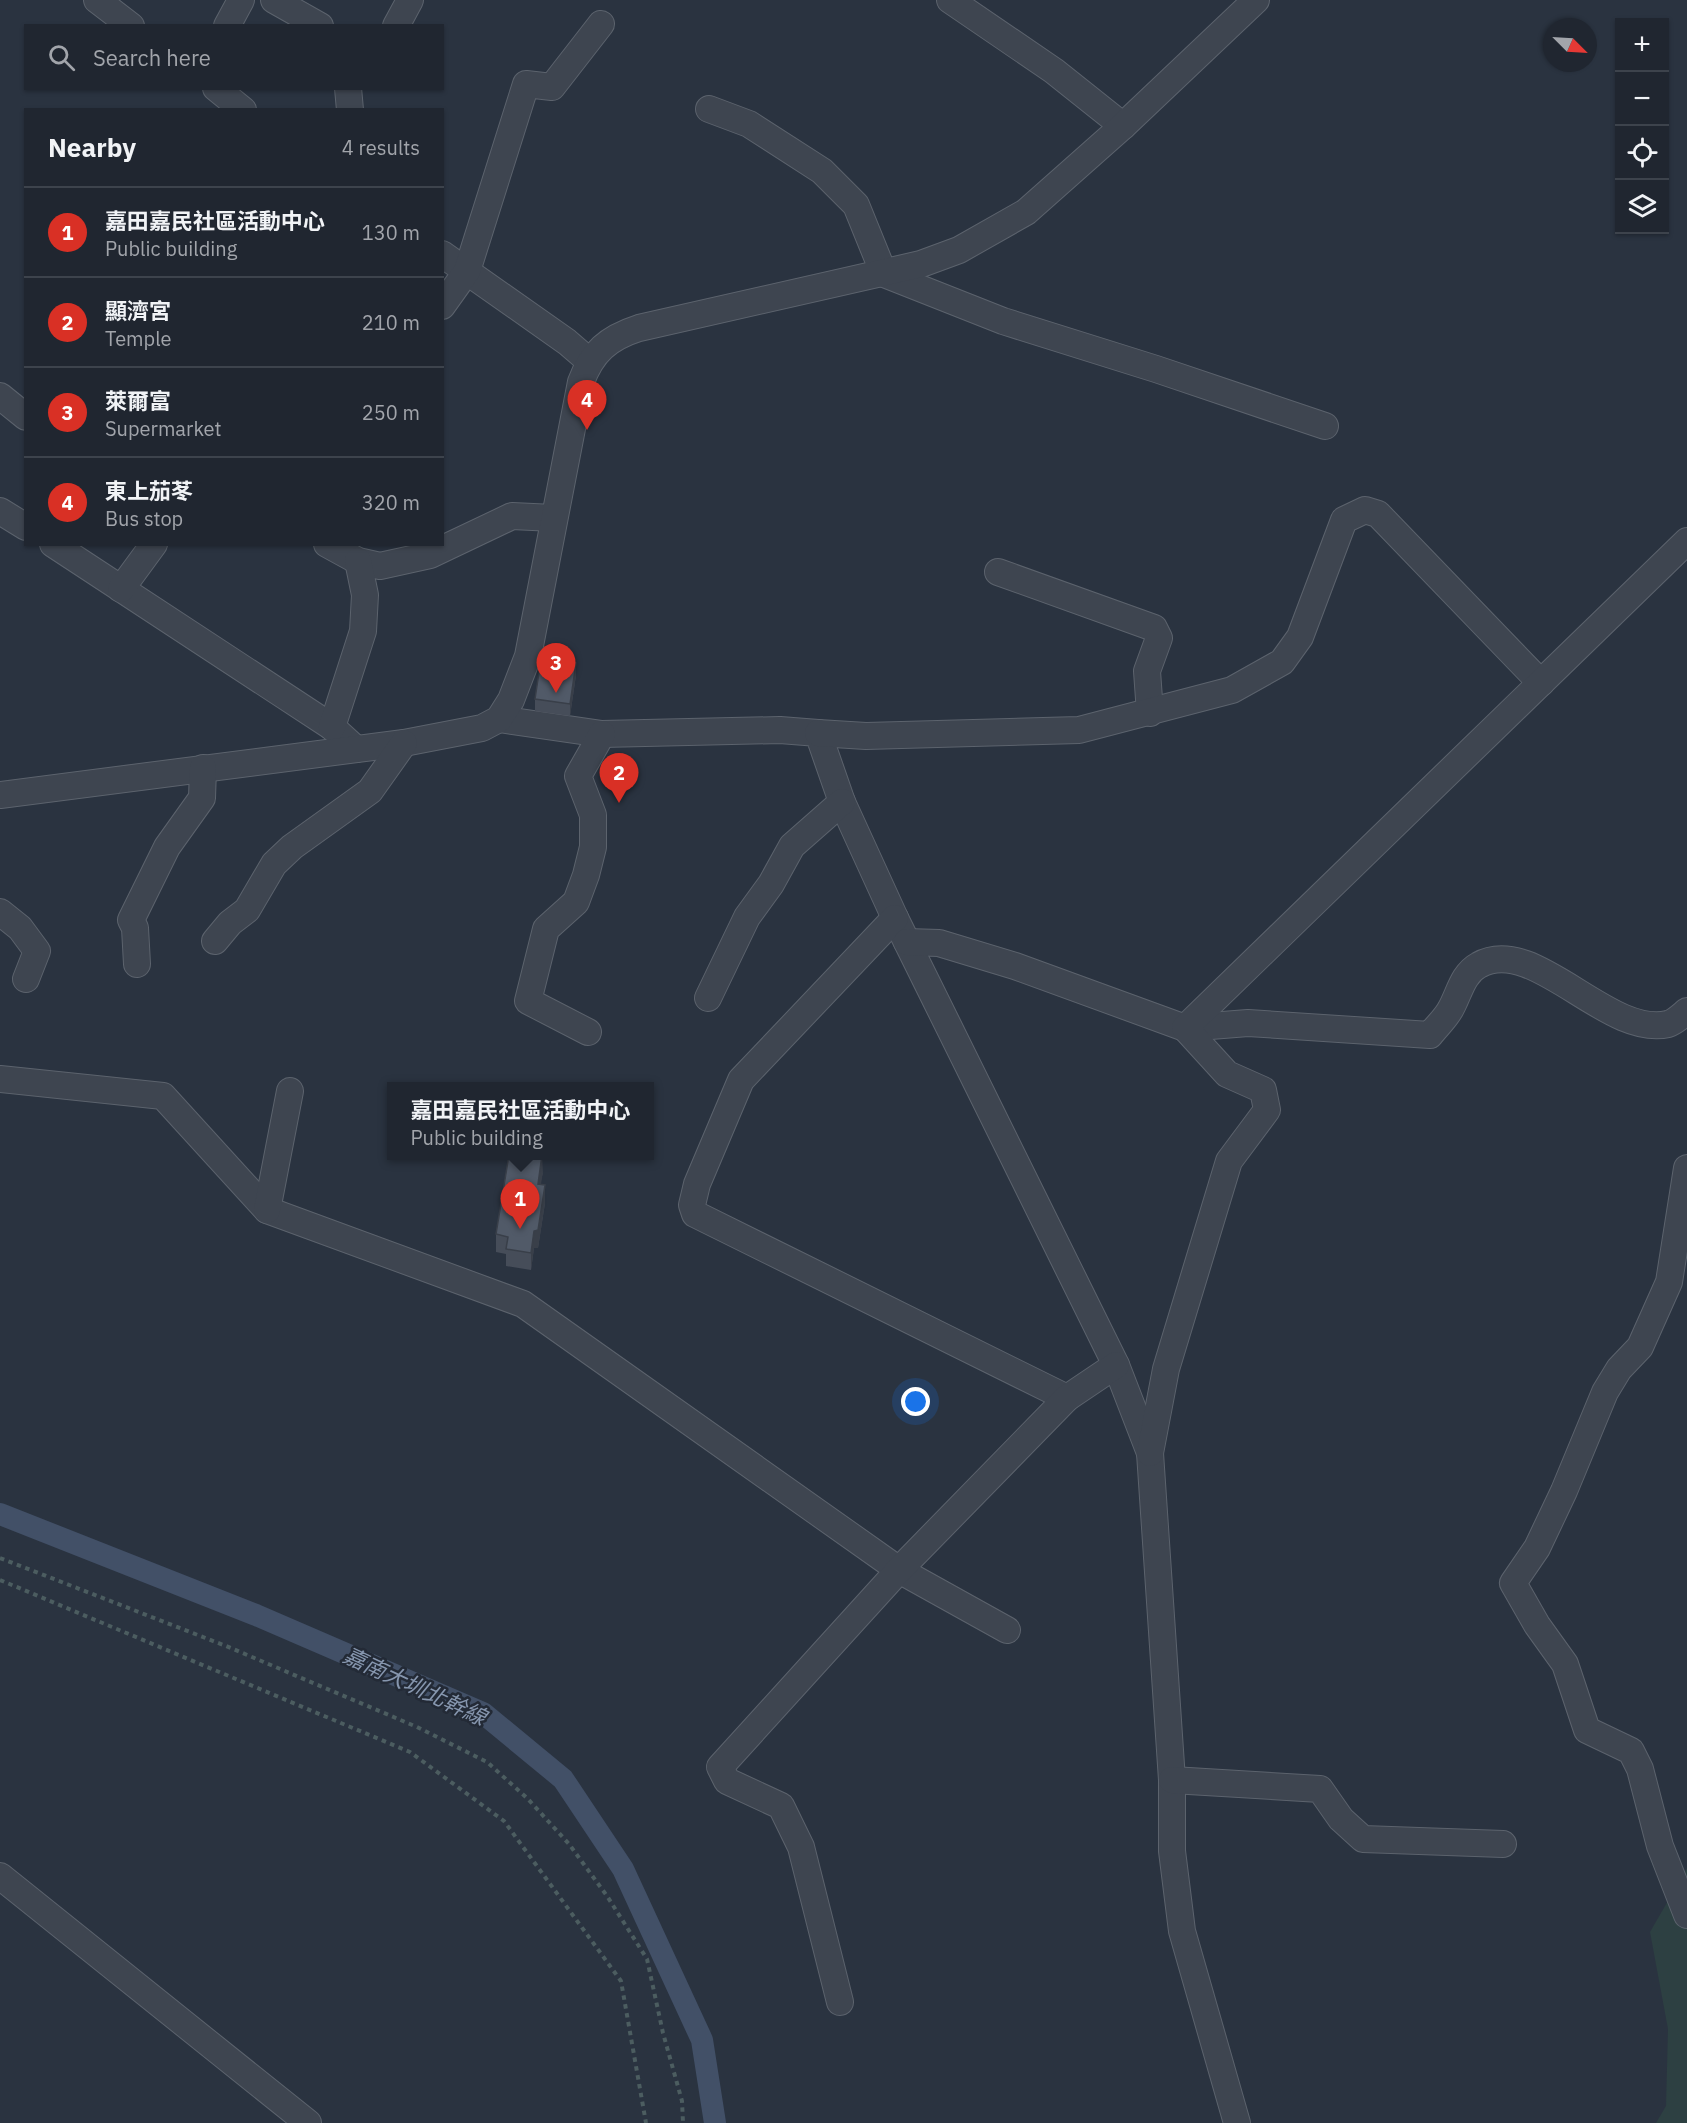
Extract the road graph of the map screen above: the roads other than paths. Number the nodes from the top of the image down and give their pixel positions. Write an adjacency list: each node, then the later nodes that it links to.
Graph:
1 (97, 0): 7 (street)
2 (241, 0): 8 (street)
3 (274, 0): 9 (street)
4 (410, 0): 10 (street)
5 (950, 0): 17 (street)
6 (1256, 0): 17 (street)
7 (128, 24)
8 (228, 24)
9 (316, 24)
10 (397, 24)
11 (601, 24): 19 (street)
12 (218, 90): 14 (street)
13 (348, 90): 15 (street)
14 (241, 108)
15 (350, 108)
16 (709, 109): 20 (street)
17 (1123, 126): 20 (street)
18 (444, 255): 19 (street)
19 (467, 271): 21 (street); 22 (street)
20 (884, 274): 22 (street); 25 (street)
21 (444, 303)
22 (589, 361): 27 (street)
23 (0, 396): 24 (street)
24 (24, 415)
25 (1325, 426)
26 (0, 511): 28 (street)
27 (554, 518): 34 (street); 39 (street)
28 (24, 526)
29 (1687, 540): 37 (street)
30 (60, 546): 33 (street)
31 (153, 546): 36 (street)
32 (331, 546): 34 (street)
33 (82, 552): 36 (street)
34 (358, 561): 40 (street)
35 (998, 572): 38 (street)
36 (121, 589): 40 (street)
37 (1541, 682): 38 (street); 56 (street)
38 (1150, 713): 41 (street)
39 (500, 719): 42 (street); 43 (street)
40 (332, 727): 44 (street)
41 (818, 733): 42 (street); 47 (street)
42 (602, 734): 57 (street)
43 (404, 743): 44 (street); 50 (street)
44 (356, 749): 45 (street)
45 (203, 768): 46 (street); 52 (street)
46 (0, 795)
47 (842, 802): 49 (street); 54 (street)
48 (0, 912): 53 (street)
49 (895, 918): 51 (street); 63 (street)
50 (215, 941)
51 (907, 942): 56 (street); 62 (street)
52 (137, 964)
53 (26, 979)
54 (708, 998)
55 (1687, 1011): 56 (street)
56 (1185, 1028): 64 (street)
57 (588, 1032)
58 (0, 1079): 61 (street)
59 (290, 1091): 61 (street)
60 (1687, 1168): 70 (street)
61 (267, 1210): 65 (street)
62 (1116, 1365): 63 (street); 64 (street)
63 (1067, 1398): 65 (street)
64 (1150, 1453): 67 (street)
65 (899, 1570): 66 (street); 71 (street)
66 (1007, 1630)
67 (1172, 1780): 68 (street); 73 (street)
68 (1503, 1844)
69 (0, 1876): 72 (street)
70 (1687, 1915)
71 (840, 2002)
72 (308, 2123)
73 (1237, 2123)

